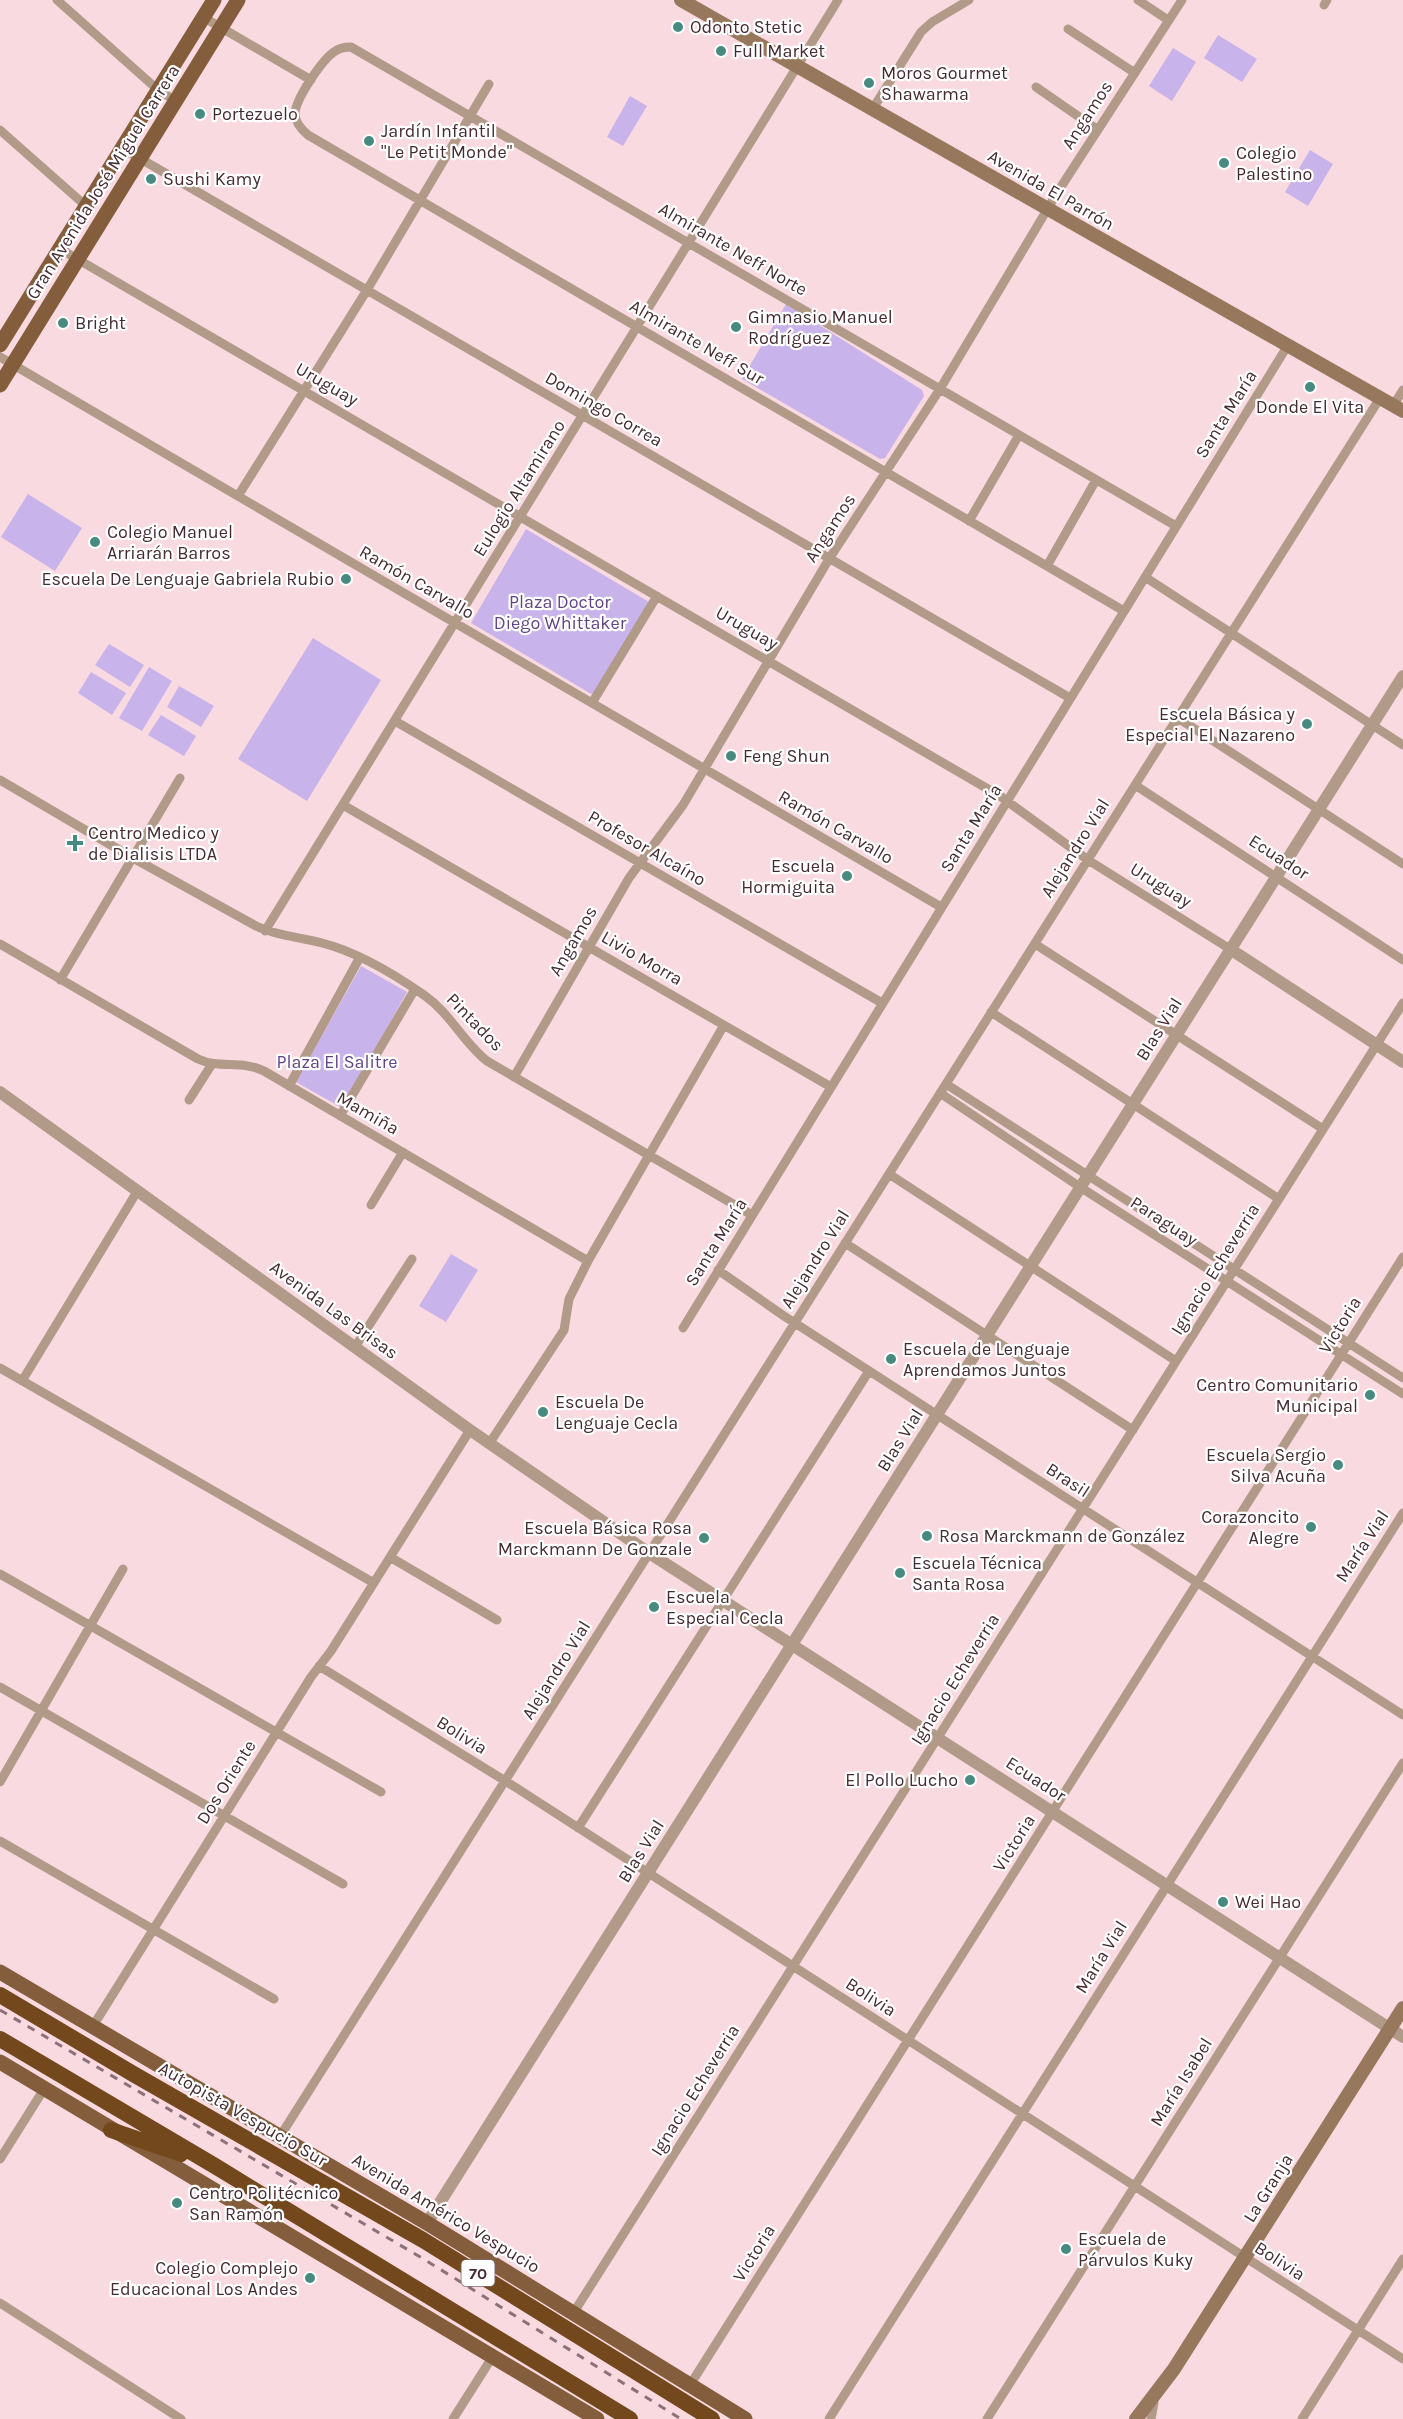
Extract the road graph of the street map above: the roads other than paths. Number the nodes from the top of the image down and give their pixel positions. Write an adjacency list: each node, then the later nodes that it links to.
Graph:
1 (57, 0): 18 (street)
2 (213, 0): 9 (main road, Gran Avenida José Miguel Carrera)
3 (238, 0): 11 (main road, Gran Avenida José Miguel Carrera)
4 (681, 0): 13 (main road, Avenida El Parrón)
5 (838, 0): 13 (street, Eulogio Altamirano)
6 (969, 0): 20 (street)
7 (1138, 0): 10 (street)
8 (1182, 0): 10 (street, Angamos)
9 (203, 16): 11 (street); 18 (main road, Gran Avenida José Miguel Carrera)
10 (1168, 20): 14 (street, Angamos)
11 (221, 27): 15 (street); 19 (main road, Gran Avenida José Miguel Carrera)
12 (1068, 29): 14 (street)
13 (796, 66): 20 (main road, Avenida El Parrón); 29 (street, Eulogio Altamirano)
14 (1135, 73): 23 (street, Angamos)
15 (311, 80): 21 (street, Almirante Neff Norte); 26 (street, Almirante Neff Sur)
16 (489, 84): 21 (street)
17 (1036, 87): 23 (street)
18 (158, 90): 19 (street); 24 (main road, Gran Avenida José Miguel Carrera)
19 (176, 101): 25 (main road, Gran Avenida José Miguel Carrera)
20 (872, 110): 28 (main road, Avenida El Parrón)
21 (470, 116): 26 (street); 29 (street, Almirante Neff Norte)
22 (0, 130): 27 (street)
23 (1098, 130): 28 (street, Angamos)
24 (122, 148): 25 (street, Domingo Correa); 27 (main road, Gran Avenida José Miguel Carrera)
25 (140, 158): 31 (main road, Gran Avenida José Miguel Carrera); 32 (street, Domingo Correa)
26 (420, 200): 32 (street); 33 (street, Almirante Neff Sur)
27 (86, 206): 30 (main road, Gran Avenida José Miguel Carrera)
28 (1047, 209): 35 (main road, Avenida El Parrón); 38 (street, Angamos)
29 (688, 241): 33 (street, Eulogio Altamirano); 38 (street, Almirante Neff Norte)
30 (60, 249): 31 (street, Uruguay); 34 (main road, Gran Avenida José Miguel Carrera)
31 (78, 259): 36 (main road, Gran Avenida José Miguel Carrera); 40 (street, Uruguay)
32 (367, 290): 40 (street); 43 (street, Domingo Correa)
33 (637, 326): 43 (street, Eulogio Altamirano); 45 (street, Almirante Neff Sur)
34 (0, 345)
35 (1288, 345): 41 (main road, Avenida El Parrón); 50 (street, Santa María)
36 (6, 361): 37 (main road, Gran Avenida José Miguel Carrera); 47 (street, Ramón Carvallo)
37 (0, 385)
38 (940, 389): 44 (street, Almirante Neff Norte); 45 (street, Angamos)
39 (1403, 390): 42 (street)
40 (305, 391): 47 (street); 48 (street, Uruguay)
41 (1380, 398): 42 (main road, Avenida El Parrón); 57 (street, Alejandro Vial)
42 (1398, 408)
43 (583, 416): 48 (street, Eulogio Altamirano); 51 (street, Domingo Correa)
44 (1019, 435): 46 (street, Almirante Neff Norte); 49 (street)
45 (885, 472): 49 (street, Almirante Neff Sur); 51 (street, Angamos)
46 (1096, 480): 50 (street, Almirante Neff Norte); 52 (street)
47 (238, 496): 56 (street, Ramón Carvallo)
48 (520, 517): 54 (street, Uruguay); 56 (street, Eulogio Altamirano)
49 (969, 521): 52 (street, Almirante Neff Sur)
50 (1176, 526): 53 (street, Santa María)
51 (829, 558): 58 (street, Angamos); 60 (street, Domingo Correa)
52 (1047, 566): 55 (street, Almirante Neff Sur)
53 (1145, 577): 55 (street, Santa María); 57 (street)
54 (657, 596): 58 (street, Uruguay); 61 (street)
55 (1124, 611): 60 (street, Santa María)
56 (455, 623): 61 (street, Ramón Carvallo); 63 (street, Eulogio Altamirano)
57 (1231, 633): 62 (street, Alejandro Vial); 64 (street)
58 (768, 661): 66 (street, Angamos); 70 (street, Uruguay)
59 (1403, 676): 64 (street, Blas Vial)
60 (1070, 698): 70 (street, Santa María)
61 (592, 703): 66 (street, Ramón Carvallo)
62 (1178, 718): 69 (street, Alejandro Vial); 72 (street)
63 (395, 721): 71 (street, Eulogio Altamirano); 75 (street, Profesor Alcaíno)
64 (1372, 725): 65 (street); 72 (street, Blas Vial)
65 (1403, 746)
66 (704, 769): 75 (street, Angamos); 78 (street, Ramón Carvallo)
67 (180, 778): 73 (street)
68 (0, 780): 73 (street, Pintados)
69 (1135, 785): 74 (street, Alejandro Vial); 77 (street, Ecuador)
70 (1007, 800): 74 (street, Uruguay); 78 (street, Santa María)
71 (343, 805): 79 (street, Eulogio Altamirano); 82 (street, Livio Morra)
72 (1319, 809): 76 (street); 77 (street, Blas Vial)
73 (133, 858): 79 (street, Pintados); 86 (street)
74 (1088, 860): 81 (street, Alejandro Vial); 83 (street, Uruguay)
75 (639, 862): 82 (street, Angamos); 88 (street, Profesor Alcaíno)
76 (1403, 864)
77 (1276, 876): 83 (street, Blas Vial); 85 (street, Ecuador)
78 (941, 907): 88 (street, Santa María)
79 (265, 931): 84 (street, Pintados)
80 (0, 944): 86 (street, Mamiña)
81 (1035, 944): 90 (street, Alejandro Vial); 92 (street)
82 (589, 947): 91 (street, Livio Morra); 96 (street, Angamos)
83 (1230, 950): 92 (street, Blas Vial); 93 (street, Uruguay)
84 (360, 957): 87 (street, Pintados); 98 (street)
85 (1403, 960)
86 (60, 980): 95 (street, Mamiña)
87 (415, 989): 96 (street, Pintados); 104 (street)
88 (882, 1003): 99 (street, Santa María)
89 (1403, 1003): 93 (street, Ignacio Echeverria)
90 (991, 1012): 97 (street, Alejandro Vial); 103 (street)
91 (724, 1025): 99 (street, Livio Morra); 107 (street)
92 (1176, 1034): 103 (street, Blas Vial); 105 (street)
93 (1377, 1045): 94 (street, Uruguay); 105 (street, Ignacio Echeverria)
94 (1403, 1062)
95 (212, 1064): 98 (street, Mamiña); 102 (street)
96 (514, 1077): 107 (street, Pintados)
97 (946, 1084): 101 (street, Alejandro Vial); 109 (street, Paraguay)
98 (289, 1086): 104 (street, Mamiña)
99 (831, 1087): 114 (street, Santa María)
100 (0, 1092): 111 (street, Avenida Las Brisas)
101 (940, 1094): 108 (street, Alejandro Vial); 110 (street, Paraguay)
102 (189, 1100)
103 (1133, 1104): 109 (street, Blas Vial); 112 (street)
104 (340, 1116): 106 (street, Mamiña)
105 (1323, 1129): 112 (street, Ignacio Echeverria)
106 (403, 1152): 113 (street); 118 (street, Mamiña)
107 (650, 1157): 114 (street, Pintados); 118 (street)
108 (889, 1174): 115 (street, Alejandro Vial); 119 (street)
109 (1088, 1175): 110 (street, Blas Vial); 120 (street, Paraguay)
110 (1080, 1187): 119 (street, Blas Vial); 122 (street, Paraguay)
111 (138, 1190): 127 (street, Avenida Las Brisas); 133 (street)
112 (1279, 1199): 120 (street, Ignacio Echeverria)
113 (371, 1205)
114 (752, 1215): 121 (street, Santa María)
115 (845, 1243): 123 (street, Alejandro Vial); 125 (street)
116 (1403, 1257): 126 (street, Victoria)
117 (412, 1259): 127 (street)
118 (588, 1260): 138 (street)
119 (1030, 1266): 125 (street, Blas Vial); 129 (street)
120 (1234, 1269): 122 (street, Ignacio Echeverria); 126 (street, Paraguay)
121 (718, 1270): 123 (street, Brasil); 124 (street, Santa María)
122 (1227, 1281): 128 (street, Paraguay); 129 (street, Ignacio Echeverria)
123 (795, 1323): 131 (street, Brasil); 141 (street, Alejandro Vial)
124 (683, 1328)
125 (987, 1335): 135 (street, Blas Vial); 137 (street)
126 (1348, 1343): 128 (street, Victoria); 132 (street, Paraguay)
127 (355, 1347): 136 (street, Avenida Las Brisas)
128 (1342, 1354): 134 (street, Paraguay); 146 (street, Victoria)
129 (1176, 1361): 137 (street, Ignacio Echeverria)
130 (0, 1368): 133 (street)
131 (869, 1371): 135 (street, Brasil); 147 (street)
132 (1403, 1378)
133 (22, 1381): 145 (street)
134 (1403, 1394)
135 (937, 1415): 139 (street, Brasil); 150 (street, Blas Vial)
136 (470, 1430): 138 (street, Avenida Las Brisas); 142 (street, Dos Oriente)
137 (1133, 1430): 139 (street, Ignacio Echeverria)
138 (489, 1444): 141 (street, Avenida Las Brisas)
139 (1082, 1509): 146 (street, Brasil); 157 (street, Ignacio Echeverria)
140 (1403, 1513): 151 (street, María Vial)
141 (649, 1553): 147 (street, Ecuador); 159 (street, Alejandro Vial)
142 (390, 1557): 145 (street, Dos Oriente); 148 (street)
143 (123, 1569): 149 (street)
144 (0, 1574): 149 (street)
145 (374, 1583): 152 (street, Dos Oriente)
146 (1197, 1583): 151 (street, Brasil); 162 (street, Victoria)
147 (723, 1600): 150 (street, Ecuador); 164 (street)
148 (497, 1620)
149 (91, 1626): 154 (street); 156 (street)
150 (792, 1644): 157 (street, Ecuador); 166 (street, Blas Vial)
151 (1312, 1656): 155 (street, Brasil); 168 (street, María Vial)
152 (319, 1666): 156 (street, Dos Oriente); 159 (street, Bolivia)
153 (0, 1687): 154 (street)
154 (41, 1711): 160 (street); 163 (street)
155 (1403, 1715)
156 (276, 1732): 161 (street); 163 (street, Dos Oriente)
157 (938, 1737): 162 (street, Ecuador); 171 (street, Ignacio Echeverria)
158 (1403, 1763): 170 (street, María Isabel)
159 (505, 1781): 164 (street, Bolivia); 187 (street, Alejandro Vial)
160 (0, 1782)
161 (381, 1792)
162 (1054, 1811): 168 (street, Ecuador); 181 (street, Victoria)
163 (224, 1816): 167 (street); 169 (street, Dos Oriente)
164 (578, 1828): 166 (street, Bolivia)
165 (0, 1841): 169 (street)
166 (648, 1873): 171 (street, Bolivia); 191 (street, Blas Vial)
167 (343, 1884)
168 (1166, 1884): 170 (street, Ecuador); 185 (street, María Vial)
169 (153, 1929): 175 (street); 177 (street, Dos Oriente)
170 (1279, 1958): 178 (street, Ecuador); 190 (street, María Isabel)
171 (793, 1966): 181 (street, Bolivia); 195 (street, Ignacio Echeverria)
172 (0, 1972): 177 (main road, Avenida Américo Vespucio)
173 (0, 1982): 183 (highway)
174 (0, 1995): 183 (highway, Autopista Vespucio Sur / 70)
175 (274, 1999)
176 (1403, 2008): 178 (main road, La Granja)
177 (93, 2026): 187 (main road, Avenida Américo Vespucio)
178 (1390, 2029): 179 (street, Ecuador); 192 (main road, La Granja)
179 (1403, 2037)
180 (0, 2039): 189 (highway, 70)
181 (908, 2041): 185 (street, Bolivia); 199 (street, Victoria)
182 (0, 2062): 184 (main road)
183 (135, 2075): 206 (highway, Autopista Vespucio Sur / 70)
184 (44, 2089): 186 (main road); 188 (street)
185 (1021, 2114): 190 (street, Bolivia); 208 (street, María Vial)
186 (111, 2130): 189 (highway); 197 (main road)
187 (279, 2138): 191 (main road, Avenida Américo Vespucio)
188 (0, 2159)
189 (215, 2166): 205 (highway, 70)
190 (1134, 2187): 192 (street, Bolivia); 209 (street, María Isabel)
191 (427, 2223): 195 (main road, Avenida Américo Vespucio)
192 (1245, 2258): 196 (street, Bolivia); 200 (main road, La Granja)
193 (1403, 2259): 196 (street)
194 (0, 2303): 202 (street)
195 (574, 2312): 199 (main road, Avenida Américo Vespucio)
196 (1357, 2330): 198 (street, Bolivia); 210 (street)
197 (494, 2356): 203 (street); 204 (main road)
198 (1403, 2359)
199 (690, 2385): 207 (main road, Avenida Américo Vespucio)
200 (1162, 2387): 201 (main road, La Granja); 201 (main road, La Granja)
201 (1141, 2418)
202 (182, 2419)
203 (453, 2419)
204 (597, 2419)
205 (630, 2419)
206 (712, 2419)
207 (745, 2419)
208 (829, 2419)
209 (987, 2419)
210 (1302, 2419)

